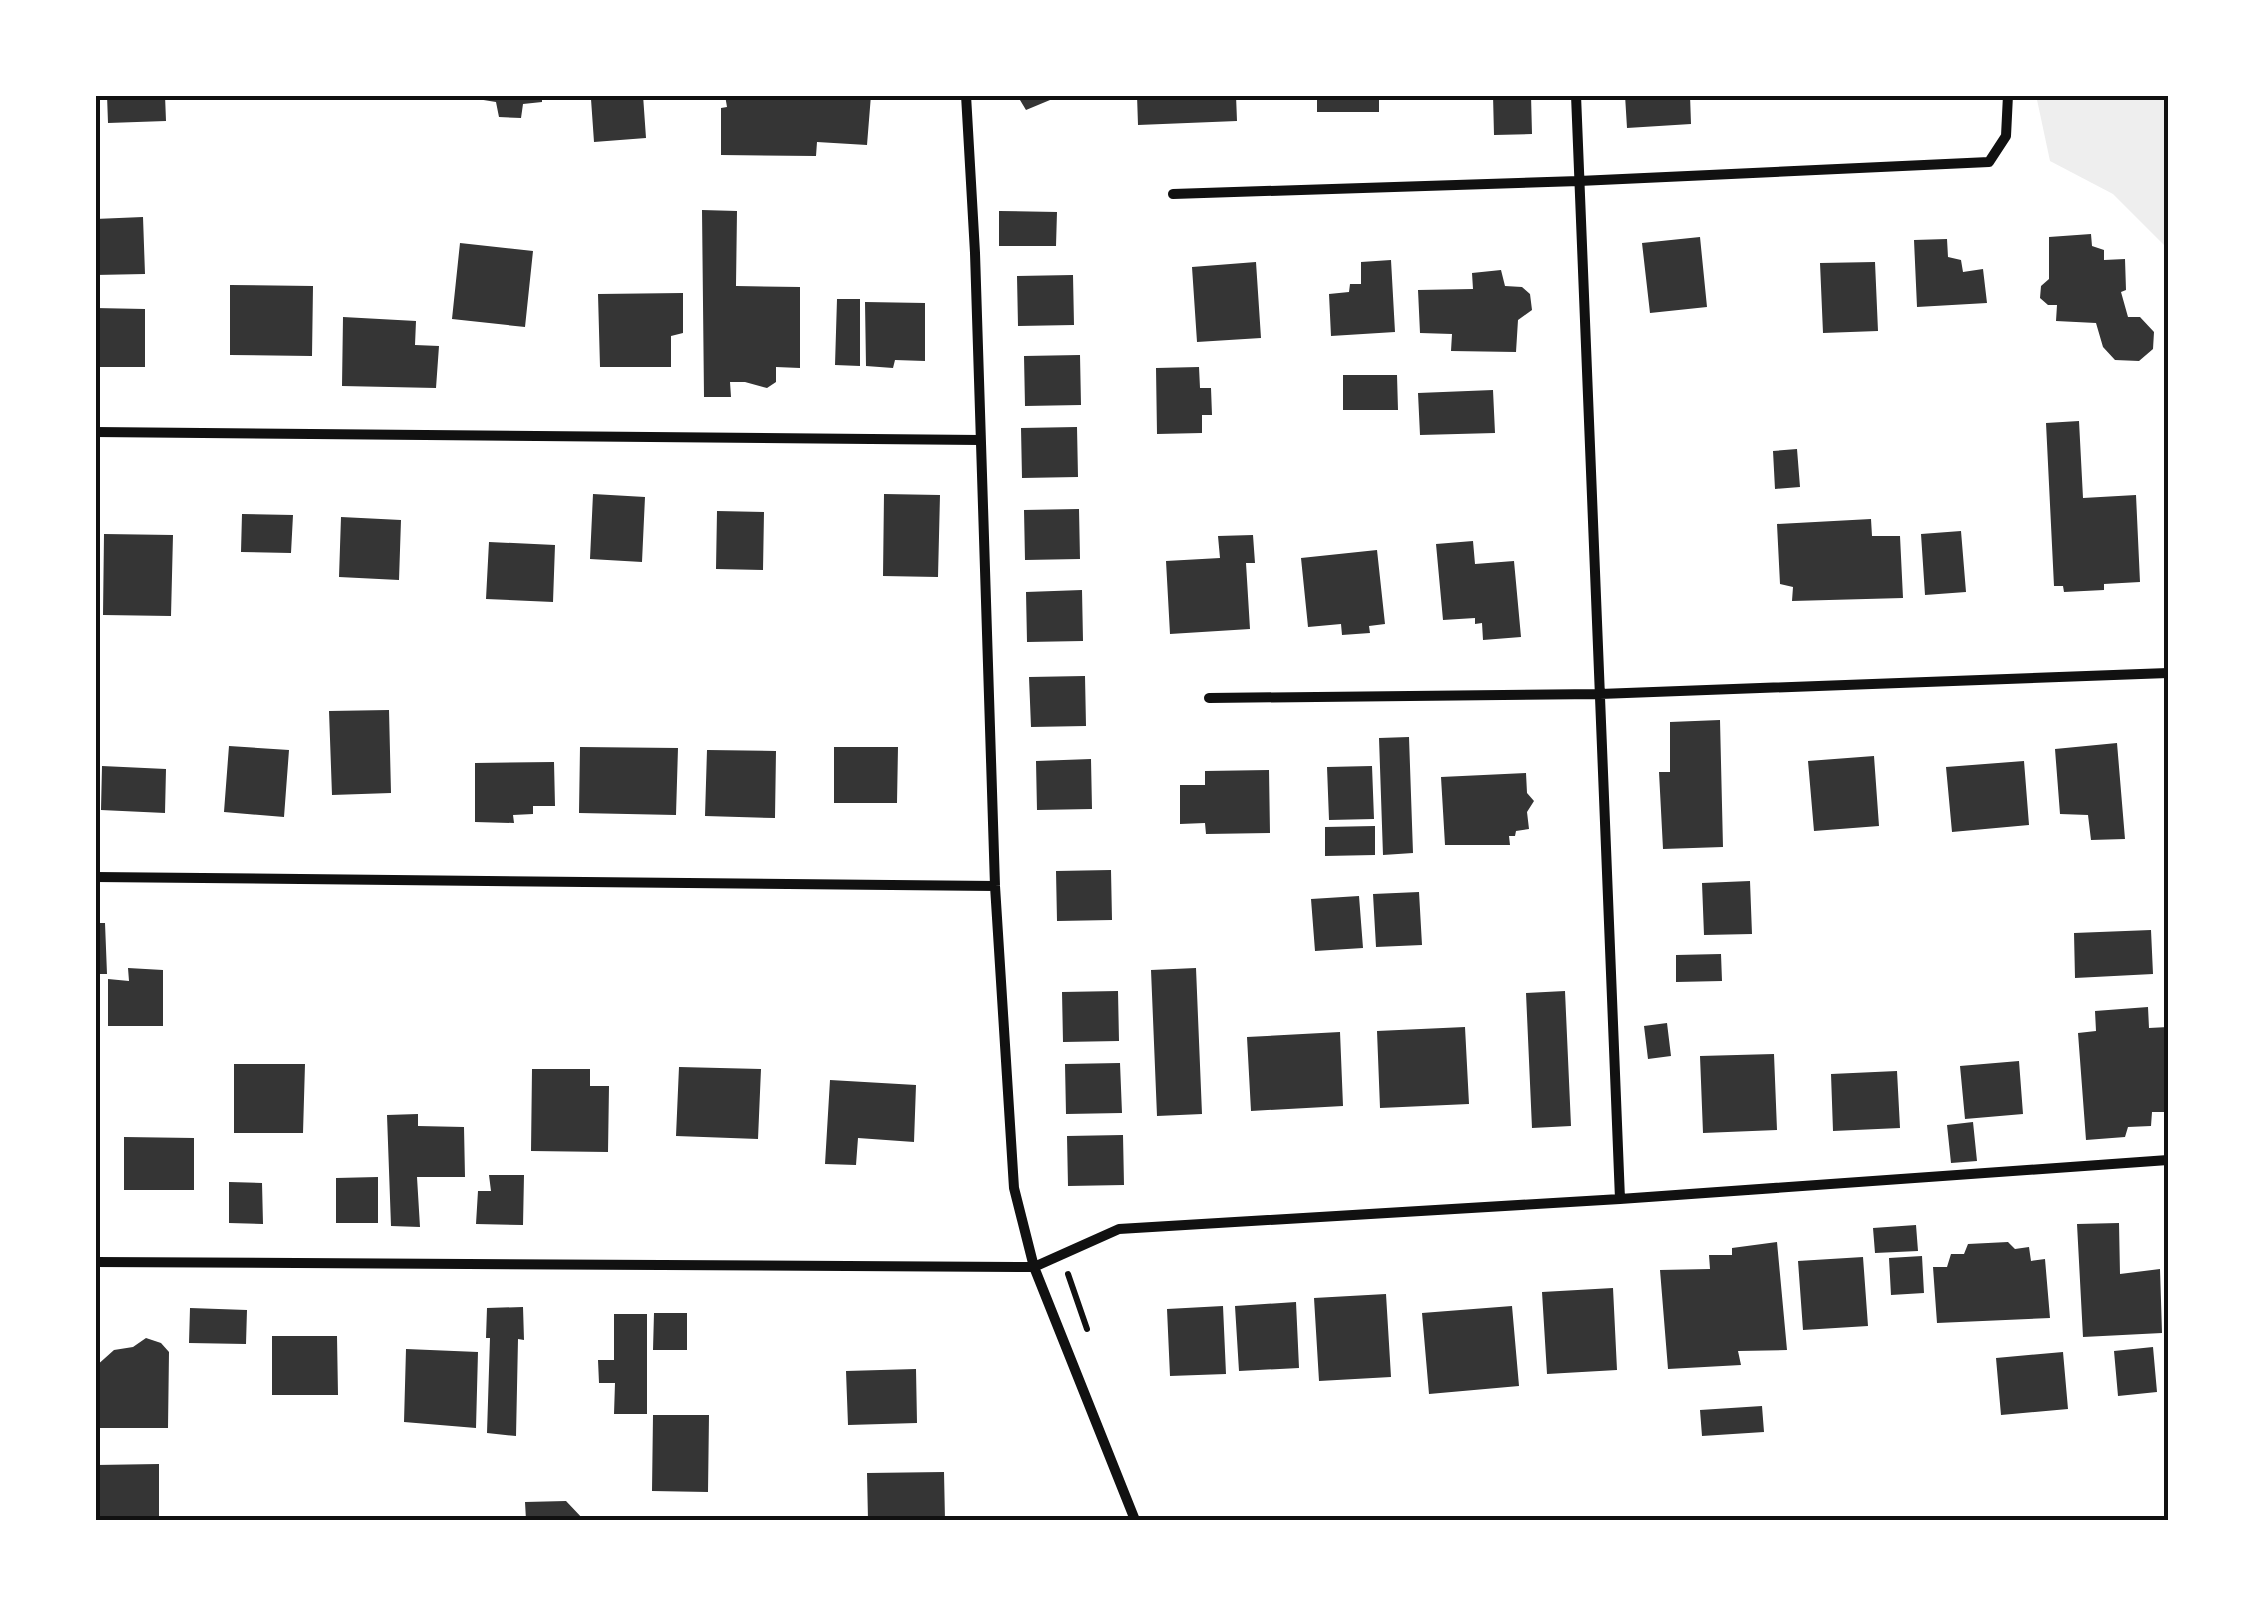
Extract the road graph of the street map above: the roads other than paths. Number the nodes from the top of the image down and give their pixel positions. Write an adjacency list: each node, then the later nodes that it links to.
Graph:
1 (966, 95): 7 (street)
2 (1576, 95): 4 (street)
3 (2008, 95): 4 (street)
4 (1579, 181): 5 (street); 9 (street)
5 (1172, 194)
6 (95, 432): 7 (street)
7 (980, 440): 12 (street)
8 (2168, 673): 9 (street)
9 (1600, 694): 10 (street); 14 (street)
10 (1209, 698)
11 (95, 877): 12 (street)
12 (995, 886): 16 (street)
13 (2168, 1160): 14 (street)
14 (1620, 1199): 16 (street)
15 (95, 1262): 16 (street)
16 (1034, 1267): 17 (street)
17 (1135, 1520)

